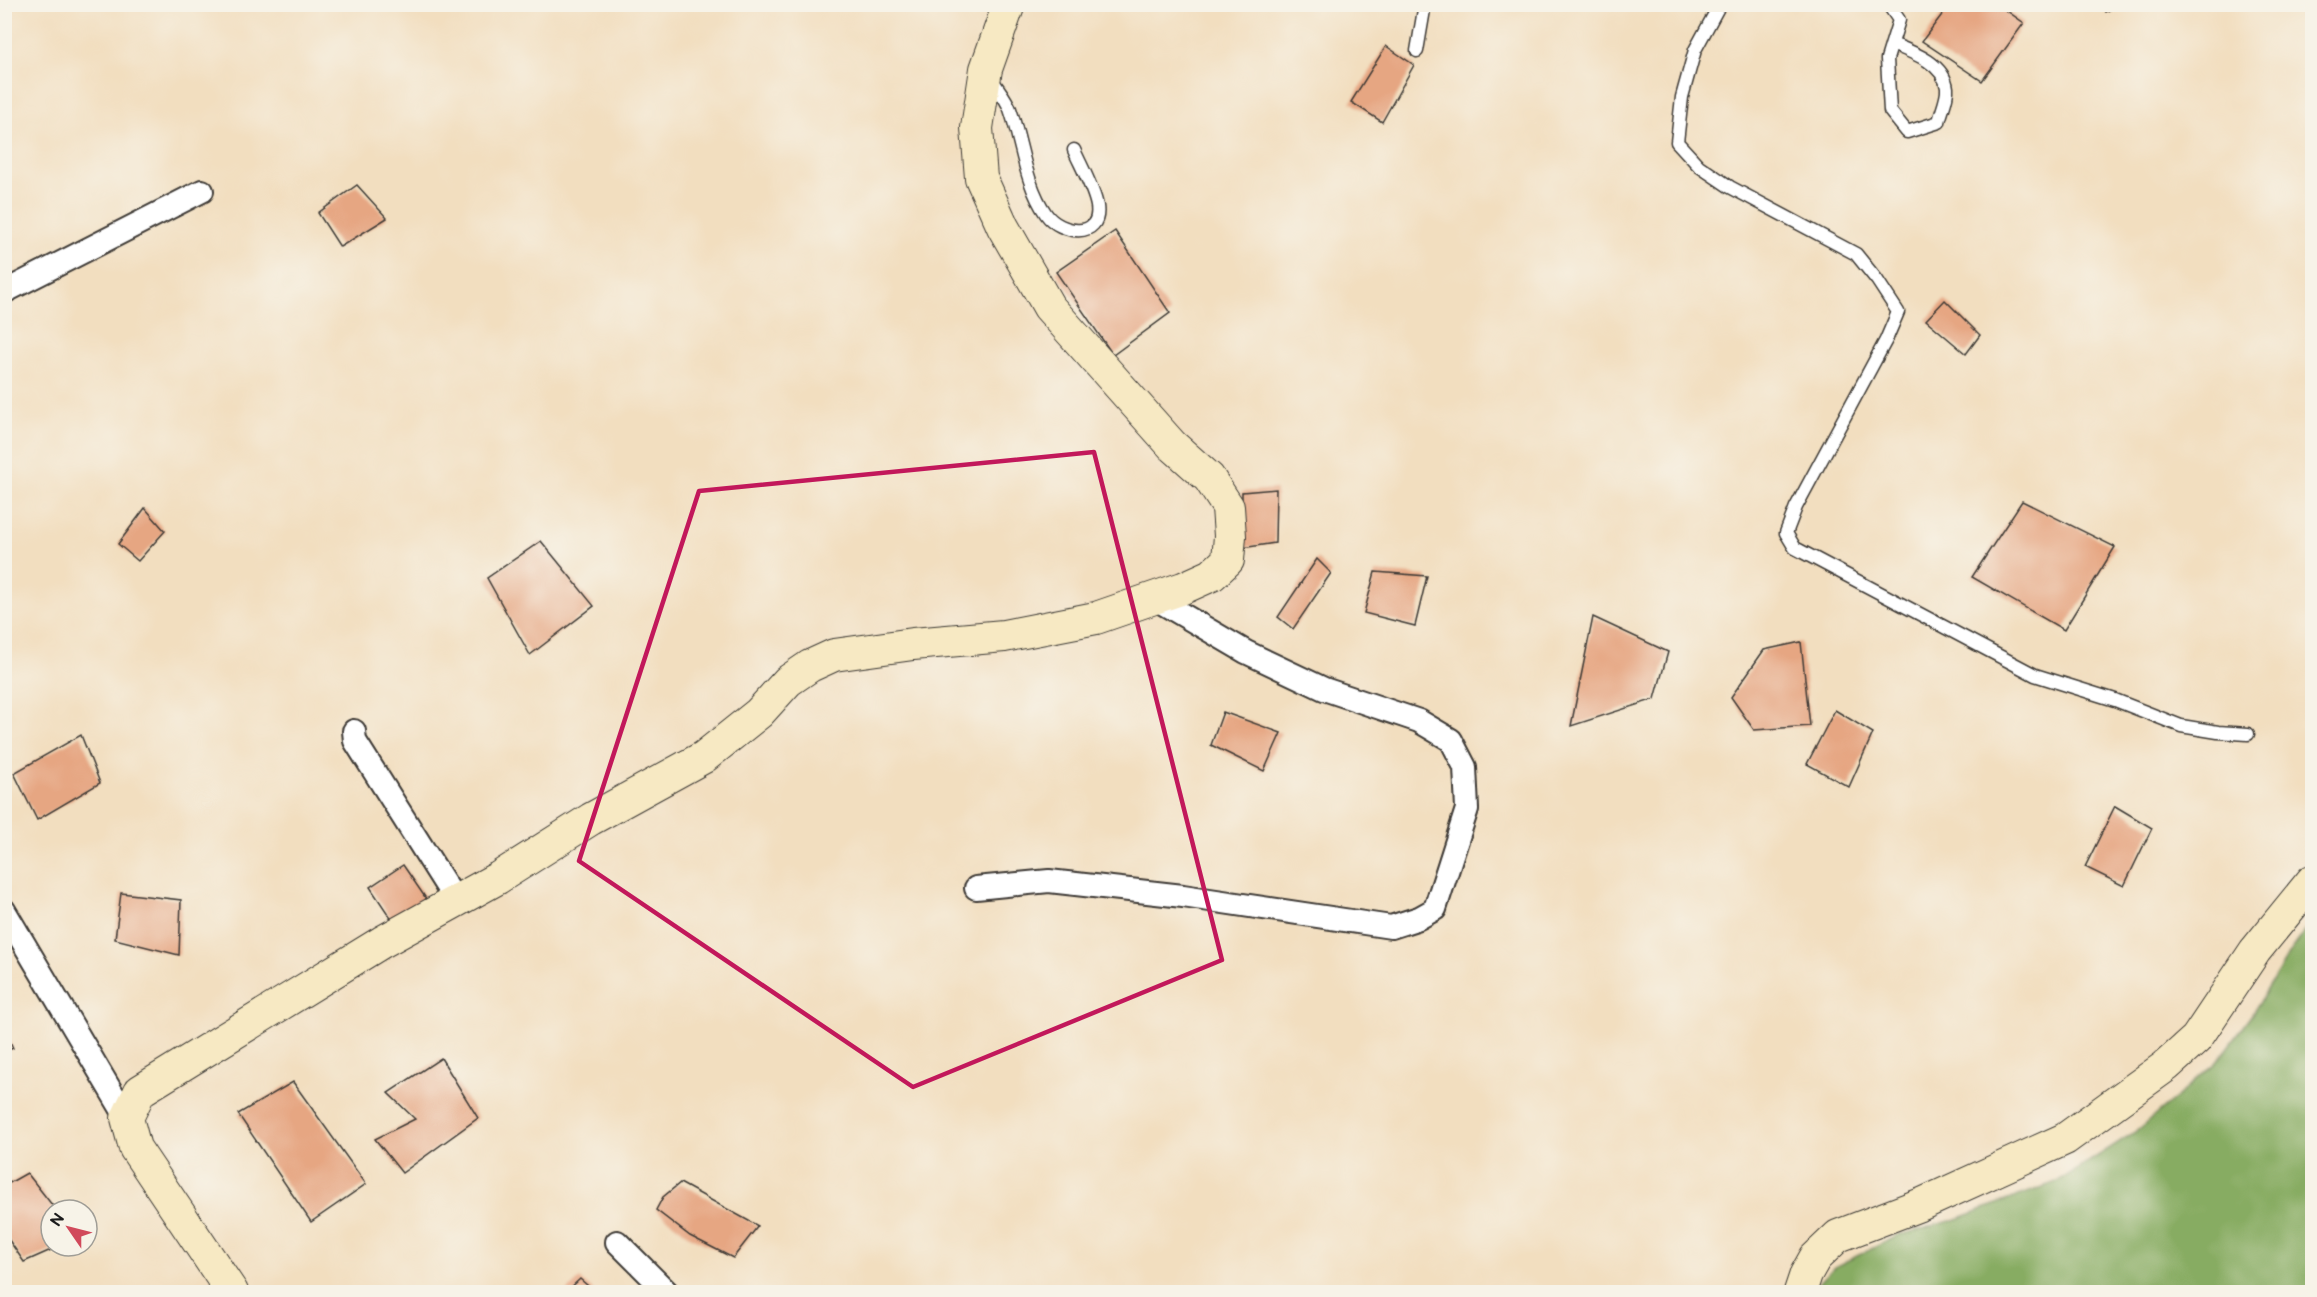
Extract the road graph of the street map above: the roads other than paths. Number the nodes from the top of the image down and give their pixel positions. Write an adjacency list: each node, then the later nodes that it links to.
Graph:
1 (1009, 4): 7 (street)
2 (1425, 4): 6 (lane)
3 (1720, 4): 13 (lane)
4 (1888, 4): 5 (lane)
5 (1892, 44): 5 (lane)
6 (1417, 51)
7 (986, 69): 8 (lane); 11 (street)
8 (1074, 150)
9 (202, 191): 10 (street)
10 (4, 292)
11 (1154, 598): 15 (street); 16 (street)
12 (354, 731): 16 (street)
13 (2248, 734)
14 (2313, 881): 22 (street)
15 (976, 888)
16 (456, 901): 18 (street)
17 (4, 910): 18 (street)
18 (127, 1118): 20 (street)
19 (617, 1242): 21 (street)
20 (232, 1293)
21 (667, 1293)
22 (1800, 1293)

